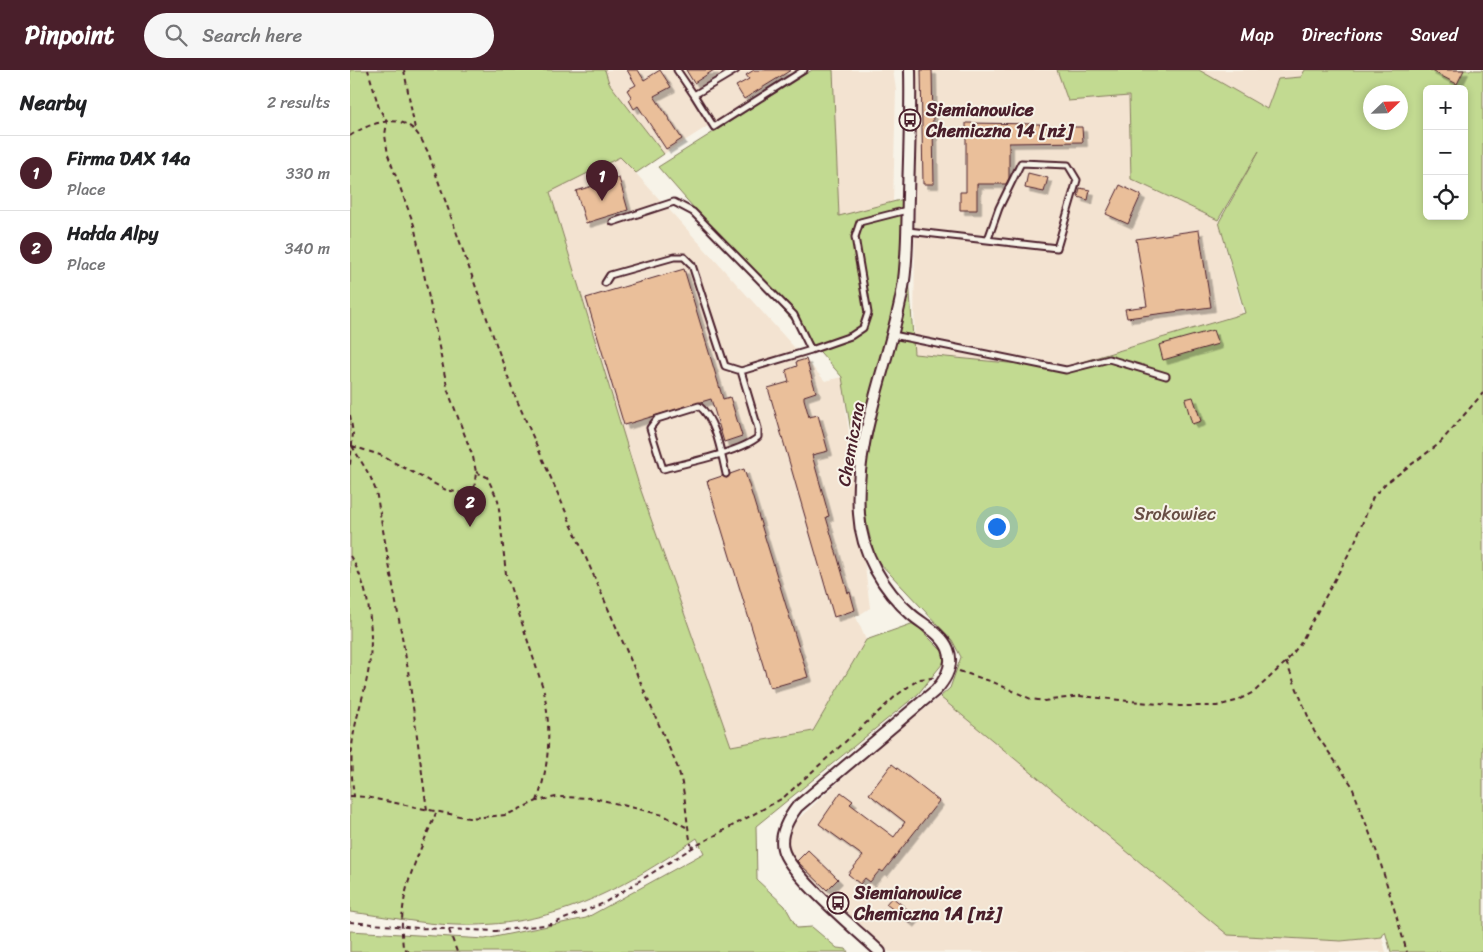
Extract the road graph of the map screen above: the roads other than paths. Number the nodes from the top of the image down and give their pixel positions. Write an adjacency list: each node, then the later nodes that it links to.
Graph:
1 (677, 70): 5 (lane)
2 (736, 70): 5 (lane)
3 (804, 70): 5 (lane)
4 (910, 70): 6 (street, Chemiczna)
5 (694, 96)
6 (908, 210): 8 (street, Chemiczna); 12 (lane)
7 (613, 222): 12 (lane)
8 (908, 231): 9 (lane); 11 (street, Chemiczna)
9 (988, 239): 9 (lane)
10 (606, 283): 13 (lane)
11 (893, 335): 14 (lane); 17 (street, Chemiczna)
12 (811, 350): 13 (lane)
13 (741, 371): 15 (lane)
14 (1166, 376)
15 (721, 453): 15 (lane); 16 (lane)
16 (726, 474)
17 (880, 952)

